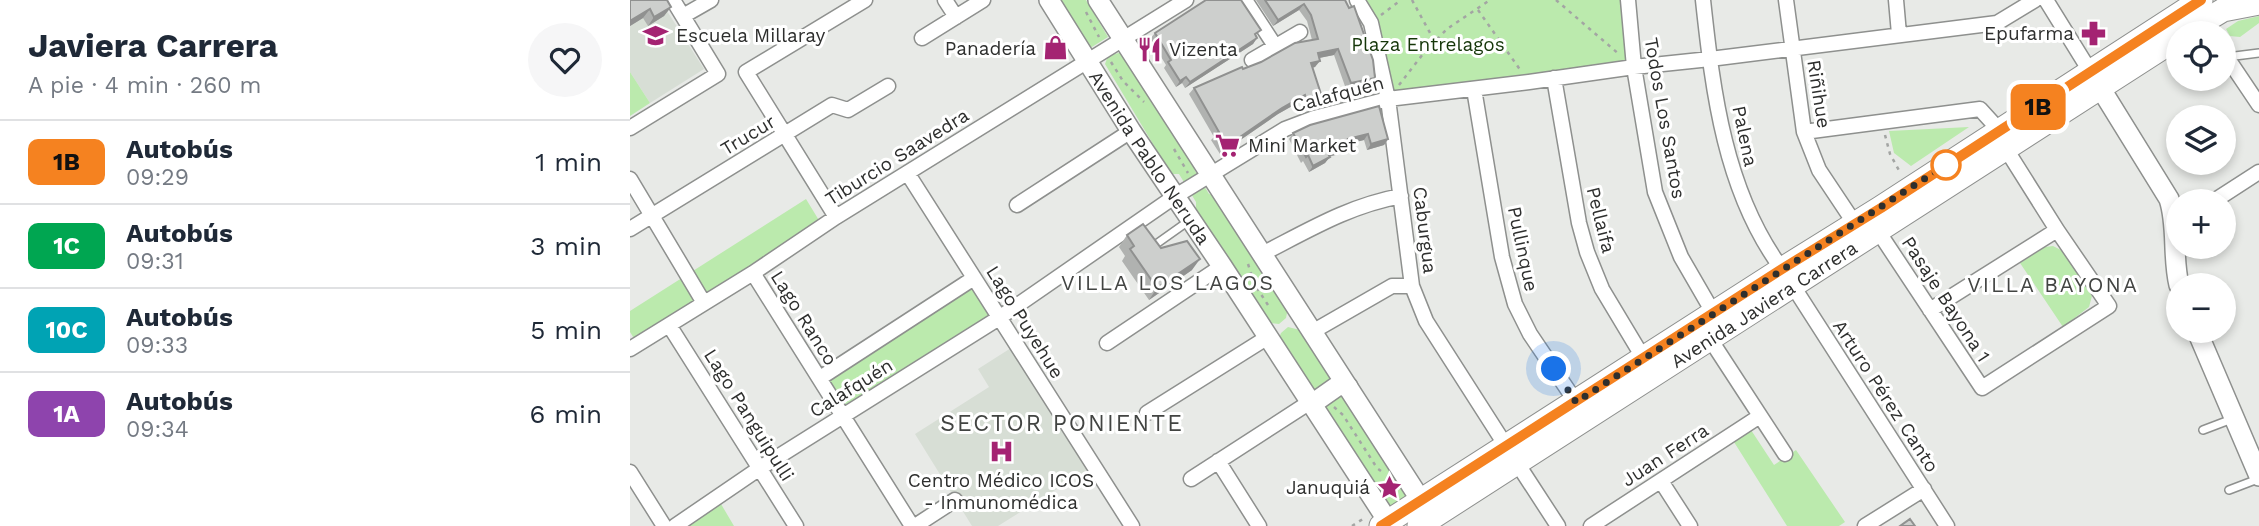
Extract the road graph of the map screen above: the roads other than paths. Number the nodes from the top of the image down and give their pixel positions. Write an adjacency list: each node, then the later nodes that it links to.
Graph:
1 (673, 0): 18 (street)
2 (710, 0): 18 (street)
3 (865, 0): 44 (street)
4 (945, 0): 19 (street)
5 (983, 0): 19 (street)
6 (1049, 0): 32 (main road, Avenida Pablo Neruda)
7 (1186, 0): 25 (street, Tiburcio Saavedra)
8 (1245, 0): 26 (street)
9 (1357, 0): 39 (street, Caburgua)
10 (1628, 0): 33 (street, Todos Los Santos)
11 (1703, 0): 31 (street, Palena)
12 (1786, 0): 27 (street, Riñihue)
13 (1896, 0): 22 (street)
14 (2035, 0): 22 (street, Calafquén)
15 (2046, 0): 36 (street)
16 (2259, 3): 20 (main road, Avenida Javiera Carrera)
17 (1091, 5): 25 (main road, Avenida Pablo Neruda)
18 (683, 16): 41 (street)
19 (956, 17): 23 (street)
20 (2197, 19): 36 (main road, Avenida Javiera Carrera)
21 (1300, 32): 26 (street)
22 (1899, 34): 27 (street, Calafquén)
23 (922, 38)
24 (2166, 44): 36 (main road, Avenida Javiera Carrera)
25 (1114, 45): 32 (street, Tiburcio Saavedra); 49 (main road, Avenida Pablo Neruda)
26 (1275, 46): 30 (street)
27 (1793, 49): 31 (street, Calafquén); 43 (street, Riñihue)
28 (2259, 53): 29 (lane)
29 (2236, 54)
30 (1252, 60)
31 (1710, 60): 33 (street, Calafquén); 66 (street, Palena)
32 (1087, 61): 42 (main road, Avenida Pablo Neruda); 47 (street, Tiburcio Saavedra)
33 (1634, 66): 35 (street, Calafquén); 72 (street, Todos Los Santos)
34 (2236, 70): 40 (street)
35 (1553, 78): 38 (street, Calafquén); 81 (street, Pellaifa)
36 (2096, 81): 45 (main road, Avenida Javiera Carrera); 51 (main road)
37 (888, 86): 44 (street, Trucur)
38 (1474, 89): 39 (street, Calafquén); 85 (street, Pullinque)
39 (1388, 99): 49 (street, Calafquén); 52 (street, Caburgua)
40 (2259, 106)
41 (630, 128)
42 (1131, 131): 53 (main road, Avenida Pablo Neruda); 54 (street)
43 (1804, 132): 45 (street); 59 (street, Riñihue)
44 (784, 135): 56 (street, Trucur); 57 (street)
45 (1996, 141): 55 (main road, Avenida Javiera Carrera); 61 (street); 62 (main road, Avenida Javiera Carrera)
46 (2259, 172): 50 (street)
47 (908, 174): 57 (street, Tiburcio Saavedra); 68 (street, Lago Puyehue)
48 (630, 179): 56 (street)
49 (1204, 179): 53 (street, Calafquén); 64 (main road, Avenida Pablo Neruda)
50 (2233, 189)
51 (2166, 193)
52 (1401, 196): 64 (street); 69 (street, Caburgua)
53 (1174, 197): 58 (main road, Avenida Pablo Neruda); 73 (street, Calafquén)
54 (1017, 205)
55 (1881, 208): 59 (main road, Avenida Javiera Carrera); 62 (main road)
56 (652, 216): 60 (street, Trucur); 70 (street)
57 (836, 217): 67 (street, Tiburcio Saavedra)
58 (1190, 220): 63 (lane); 65 (main road, Avenida Pablo Neruda)
59 (1855, 223): 66 (main road, Avenida Javiera Carrera)
60 (630, 229)
61 (2057, 230): 71 (street); 71 (street, Pasaje Bayona 1)
62 (1878, 231): 66 (main road, Avenida Javiera Carrera); 71 (street, Pasaje Bayona 1)
63 (1147, 240)
64 (1255, 258): 75 (main road, Avenida Pablo Neruda)
65 (1222, 266): 77 (main road, Avenida Pablo Neruda); 78 (street)
66 (1791, 271): 72 (main road, Avenida Javiera Carrera); 76 (main road, Avenida Javiera Carrera); 99 (street, Arturo Pérez Canto)
67 (753, 273): 70 (street, Tiburcio Saavedra); 82 (street, Lago Ranco)
68 (974, 278): 73 (street, Lago Puyehue); 82 (street, Calafquén)
69 (1412, 286): 75 (street); 91 (street, Caburgua)
70 (704, 303): 74 (street, Tiburcio Saavedra)
71 (1930, 310)
72 (1714, 313): 76 (main road, Avenida Javiera Carrera)
73 (999, 318): 87 (street, Calafquén); 103 (street, Lago Puyehue)
74 (669, 325): 80 (street, Tiburcio Saavedra); 94 (street, Lago Panguipulli)
75 (1312, 332): 83 (main road, Avenida Pablo Neruda)
76 (1700, 334): 81 (main road, Avenida Javiera Carrera); 88 (street); 91 (main road, Avenida Javiera Carrera)
77 (1268, 337): 84 (main road, Avenida Pablo Neruda); 86 (street)
78 (1107, 343)
79 (2202, 343): 89 (main road)
80 (630, 349)
81 (1644, 359): 85 (main road, Avenida Javiera Carrera)
82 (820, 379): 87 (street, Lago Ranco)
83 (1348, 387): 84 (main road); 102 (main road, Avenida Pablo Neruda)
84 (1316, 400): 93 (street); 104 (main road, Avenida Pablo Neruda)
85 (1576, 402): 91 (main road, Avenida Javiera Carrera)
86 (1147, 413)
87 (844, 415): 94 (street, Calafquén); 108 (street, Lago Ranco)
88 (1760, 416): 92 (street); 98 (street, Juan Ferra)
89 (2234, 418): 90 (lane); 96 (main road)
90 (2203, 430)
91 (1513, 450): 102 (main road, Avenida Javiera Carrera); 111 (street, Caburgua)
92 (1785, 454)
93 (1218, 461): 97 (street); 110 (street)
94 (760, 468): 106 (street, Calafquén); 107 (street, Lago Panguipulli)
95 (630, 472): 105 (street)
96 (2259, 477): 100 (lane)
97 (1191, 479)
98 (1661, 481): 112 (street, Juan Ferra); 113 (street)
99 (1924, 489): 114 (street); 115 (street, Arturo Pérez Canto)
100 (2229, 490)
101 (955, 500): 108 (street)
102 (1427, 517): 104 (main road, Avenida Javiera Carrera)
103 (1129, 522): 109 (street)
104 (1387, 525)
105 (664, 526)
106 (675, 526)
107 (796, 526)
108 (913, 526)
109 (1113, 526)
110 (1259, 526)
111 (1558, 526)
112 (1591, 526)
113 (1690, 526)
114 (1865, 526)
115 (1947, 526)

